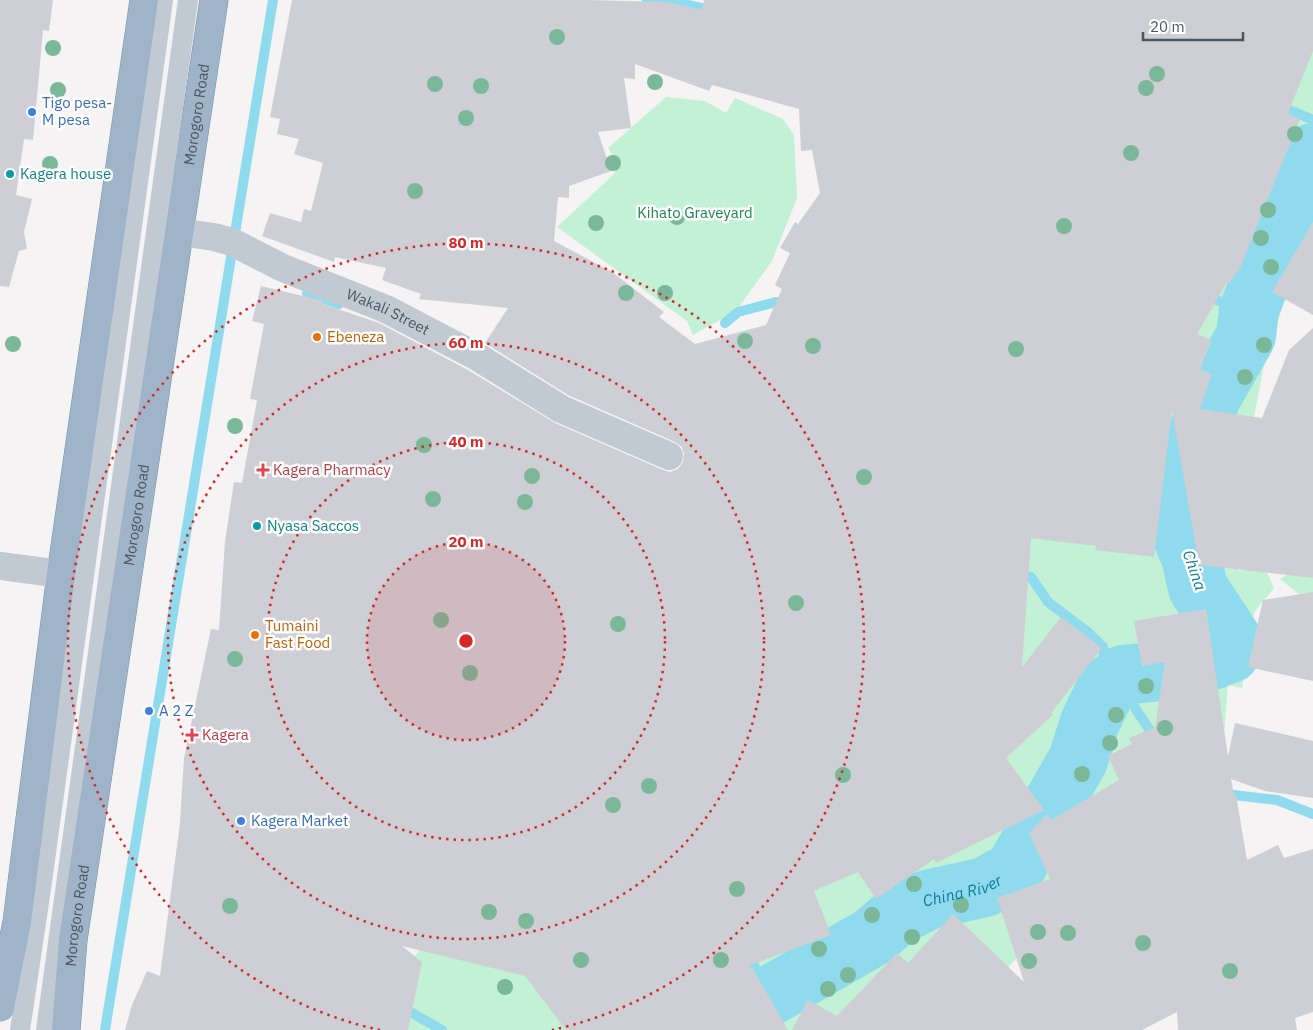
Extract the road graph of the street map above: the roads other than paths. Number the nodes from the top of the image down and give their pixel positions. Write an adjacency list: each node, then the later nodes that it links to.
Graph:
1 (144, 0): 8 (highway)
2 (163, 0): 10 (lane)
3 (188, 0): 11 (lane, Morogoro Road)
4 (214, 0): 5 (highway, Morogoro Road)
5 (178, 232): 6 (street, Wakali Street); 12 (highway, Morogoro Road)
6 (669, 456)
7 (0, 566): 8 (street)
8 (61, 574): 9 (highway)
9 (0, 1007)
10 (20, 1030)
11 (46, 1030)
12 (66, 1030)

